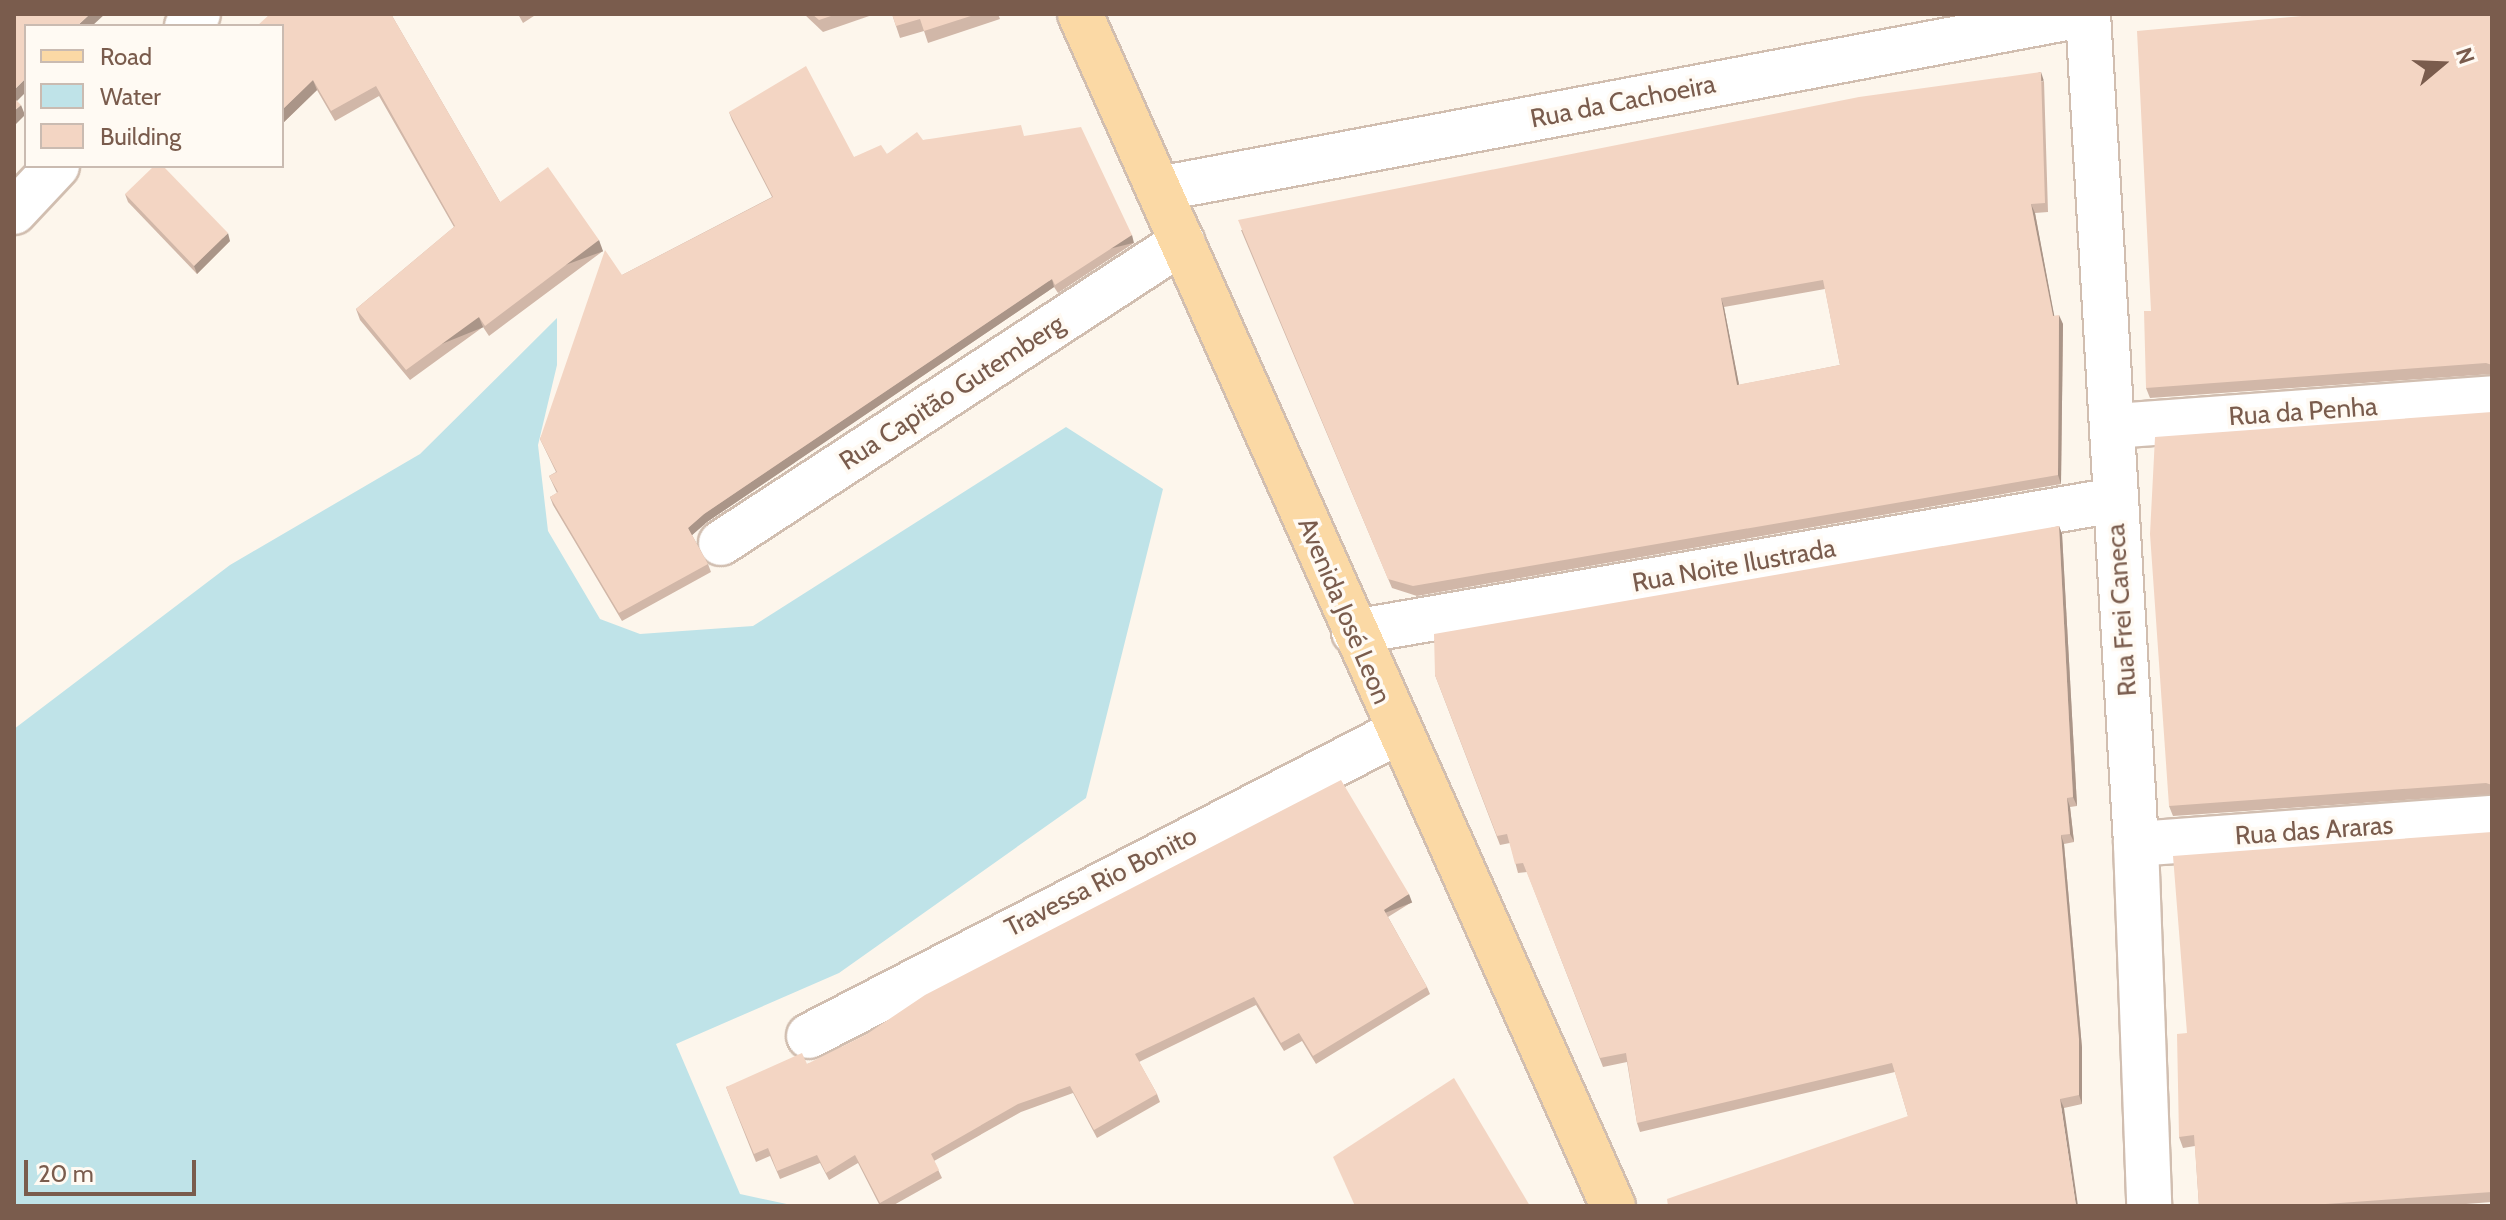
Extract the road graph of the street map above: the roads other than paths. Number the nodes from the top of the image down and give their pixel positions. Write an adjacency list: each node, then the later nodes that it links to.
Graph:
1 (2088, 14): 4 (street, Rua da Cachoeira); 8 (street, Rua Frei Caneca)
2 (1088, 30): 4 (main road, Avenida José Leon)
3 (55, 168): 5 (street)
4 (1159, 189): 6 (main road, Avenida José Leon)
5 (14, 212)
6 (1182, 242): 10 (street, Rua Capitão Gutemberg); 11 (main road, Avenida José Leon)
7 (2492, 398): 8 (street, Rua da Penha)
8 (2114, 426): 9 (street, Rua Frei Caneca)
9 (2115, 500): 11 (street, Rua Noite Ilustrada); 14 (street, Rua Frei Caneca)
10 (721, 543)
11 (1354, 632): 12 (main road, Avenida José Leon)
12 (1396, 733): 15 (street, Travessa Rio Bonito); 16 (main road, Avenida José Leon)
13 (2492, 818): 14 (street, Rua das Araras)
14 (2136, 844): 17 (street, Rua Frei Caneca)
15 (809, 1036)
16 (1613, 1206)
17 (2149, 1206)

